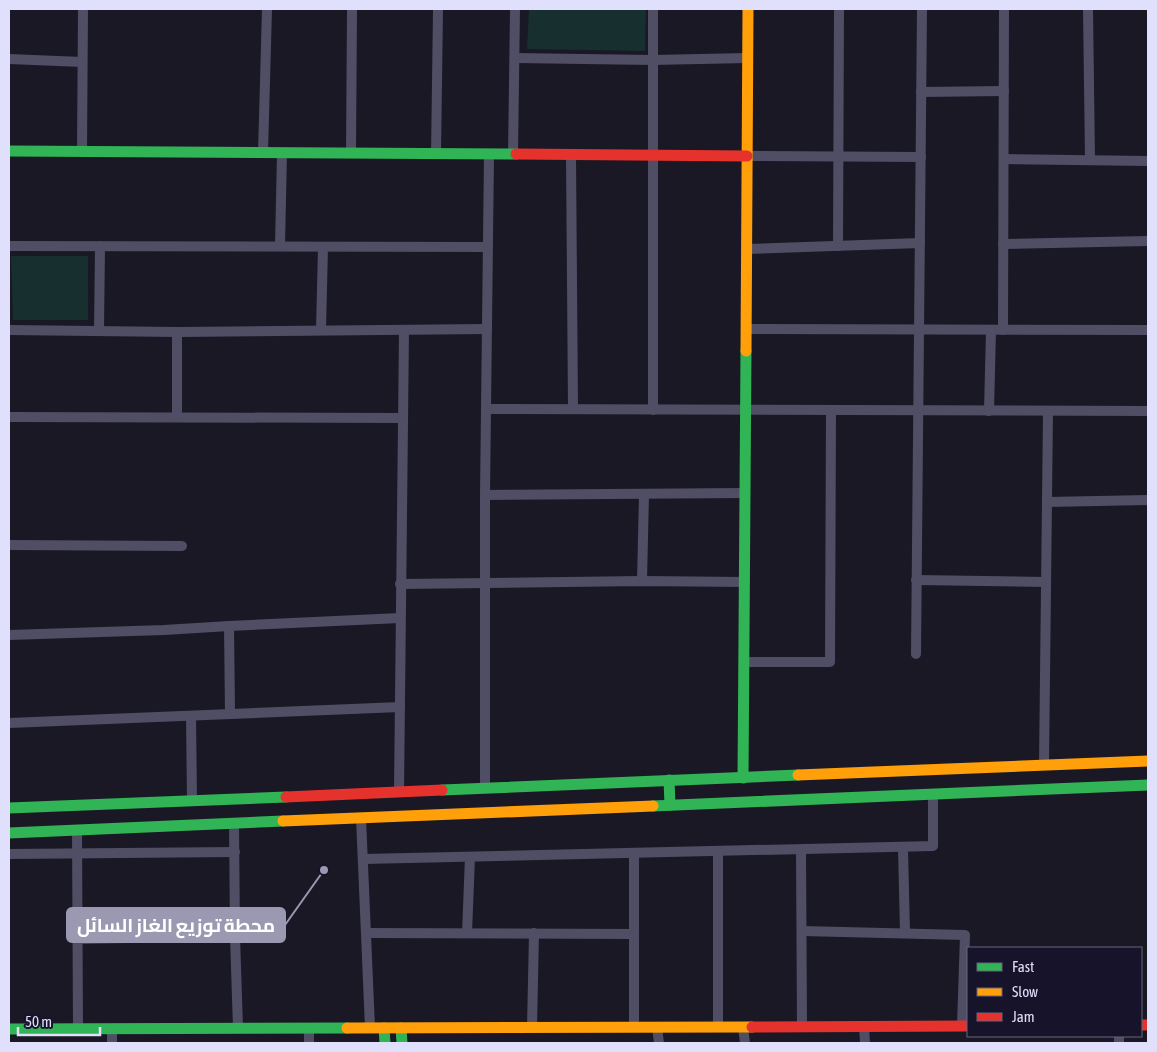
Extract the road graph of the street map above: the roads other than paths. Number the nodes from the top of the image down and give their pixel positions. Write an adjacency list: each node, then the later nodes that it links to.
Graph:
1 (83, 9): 16 (street)
2 (267, 9): 21 (street)
3 (352, 9): 23 (street)
4 (438, 9): 24 (street)
5 (515, 9): 12 (street)
6 (653, 9): 15 (street)
7 (748, 9): 13 (street)
8 (839, 9): 30 (street)
9 (922, 9): 18 (street)
10 (1004, 9): 17 (street)
11 (1088, 9): 33 (street)
12 (515, 58): 15 (street); 26 (street)
13 (748, 58): 15 (street); 29 (street)
14 (9, 59): 16 (street)
15 (652, 60): 28 (street)
16 (82, 62): 20 (street)
17 (1004, 91): 18 (street); 32 (street)
18 (921, 92): 31 (street)
19 (9, 151): 20 (street)
20 (82, 152): 21 (street)
21 (263, 153): 22 (street)
22 (282, 153): 23 (street); 40 (street)
23 (351, 153): 24 (street)
24 (436, 154): 25 (street)
25 (489, 154): 26 (street); 43 (street)
26 (513, 154): 27 (street)
27 (571, 155): 28 (street); 57 (street)
28 (653, 155): 29 (street); 58 (street)
29 (747, 156): 30 (street); 44 (street)
30 (839, 156): 31 (street); 42 (street)
31 (921, 157): 36 (street)
32 (1004, 159): 33 (street); 37 (street)
33 (1090, 160): 34 (street)
34 (1148, 161)
35 (1148, 241): 37 (street)
36 (920, 243): 42 (street); 50 (street)
37 (1003, 244): 52 (street)
38 (9, 246): 39 (street)
39 (100, 246): 40 (street); 54 (street)
40 (280, 246): 41 (street)
41 (323, 246): 43 (street); 48 (street)
42 (838, 246): 44 (street)
43 (488, 247): 45 (street)
44 (747, 249): 46 (street)
45 (487, 329): 49 (street); 56 (street)
46 (746, 329): 50 (street); 59 (street)
47 (9, 330): 54 (street)
48 (321, 330): 49 (street); 55 (street)
49 (404, 330): 67 (street)
50 (919, 330): 51 (street); 61 (street)
51 (991, 330): 52 (street); 62 (street)
52 (1003, 330): 53 (street)
53 (1148, 330)
54 (99, 331): 55 (street)
55 (177, 332): 66 (street)
56 (487, 409): 57 (street); 70 (street)
57 (573, 410): 58 (street)
58 (653, 410): 59 (street)
59 (746, 410): 60 (street); 68 (street)
60 (831, 410): 61 (street); 85 (street)
61 (918, 410): 62 (street); 75 (street)
62 (989, 411): 63 (street)
63 (1048, 411): 64 (street); 72 (street)
64 (1148, 411)
65 (9, 417): 66 (street)
66 (177, 417): 67 (street)
67 (403, 418): 79 (street)
68 (745, 493): 69 (street); 77 (street)
69 (644, 494): 70 (street); 76 (street)
70 (485, 495): 80 (street)
71 (1148, 500): 72 (street)
72 (1047, 502): 78 (street)
73 (9, 545): 74 (street)
74 (182, 546)
75 (916, 580): 78 (street); 84 (street)
76 (642, 581): 77 (street); 80 (street)
77 (745, 582): 85 (street)
78 (1046, 582): 91 (street)
79 (400, 584): 80 (street); 81 (street)
80 (485, 584): 95 (street)
81 (400, 618): 82 (street); 86 (street)
82 (229, 626): 83 (street); 87 (street)
83 (9, 635)
84 (916, 654)
85 (744, 662): 92 (street)
86 (400, 707): 87 (street); 96 (street)
87 (230, 714): 88 (street)
88 (191, 716): 89 (street); 98 (street)
89 (9, 723)
90 (1148, 761): 91 (street)
91 (1044, 765): 92 (street)
92 (744, 778): 93 (street)
93 (669, 780): 95 (street); 99 (street)
94 (1148, 785): 97 (street)
95 (485, 787): 96 (street)
96 (399, 792): 98 (street)
97 (933, 794): 99 (street); 105 (street)
98 (192, 800): 100 (street)
99 (670, 805): 101 (street)
100 (9, 808)
101 (361, 818): 102 (street); 113 (street)
102 (234, 824): 103 (street); 107 (street)
103 (77, 830): 104 (street); 111 (street)
104 (9, 833)
105 (903, 848): 106 (street); 118 (street)
106 (801, 850): 108 (street); 114 (street)
107 (234, 852): 111 (street); 120 (street)
108 (718, 852): 109 (street); 126 (street)
109 (634, 853): 112 (street); 119 (street)
110 (9, 854): 111 (street)
111 (77, 854): 121 (street)
112 (470, 857): 113 (street); 116 (street)
113 (363, 859): 115 (street)
114 (802, 931): 118 (street); 128 (street)
115 (366, 932): 116 (street); 131 (street)
116 (467, 933): 117 (street)
117 (534, 933): 119 (street); 134 (street)
118 (905, 933): 123 (street)
119 (634, 934): 124 (street)
120 (235, 936): 121 (street); 129 (street)
121 (78, 939): 136 (street)
122 (864, 1026): 123 (street); 128 (street); 144 (street)
123 (965, 1026)
124 (634, 1027): 125 (street); 134 (street)
125 (657, 1027): 126 (street); 142 (street)
126 (718, 1027): 127 (street)
127 (743, 1027): 128 (street); 143 (street)
128 (802, 1027)
129 (238, 1028): 130 (street); 137 (street)
130 (309, 1028): 131 (street); 139 (street)
131 (370, 1028): 132 (street)
132 (384, 1028): 133 (street); 140 (street)
133 (401, 1028): 134 (street); 141 (street)
134 (532, 1028)
135 (9, 1029): 136 (street)
136 (78, 1029): 137 (street)
137 (112, 1029): 138 (street)
138 (112, 1043)
139 (309, 1043)
140 (385, 1043)
141 (402, 1043)
142 (659, 1043)
143 (745, 1043)
144 (865, 1043)

